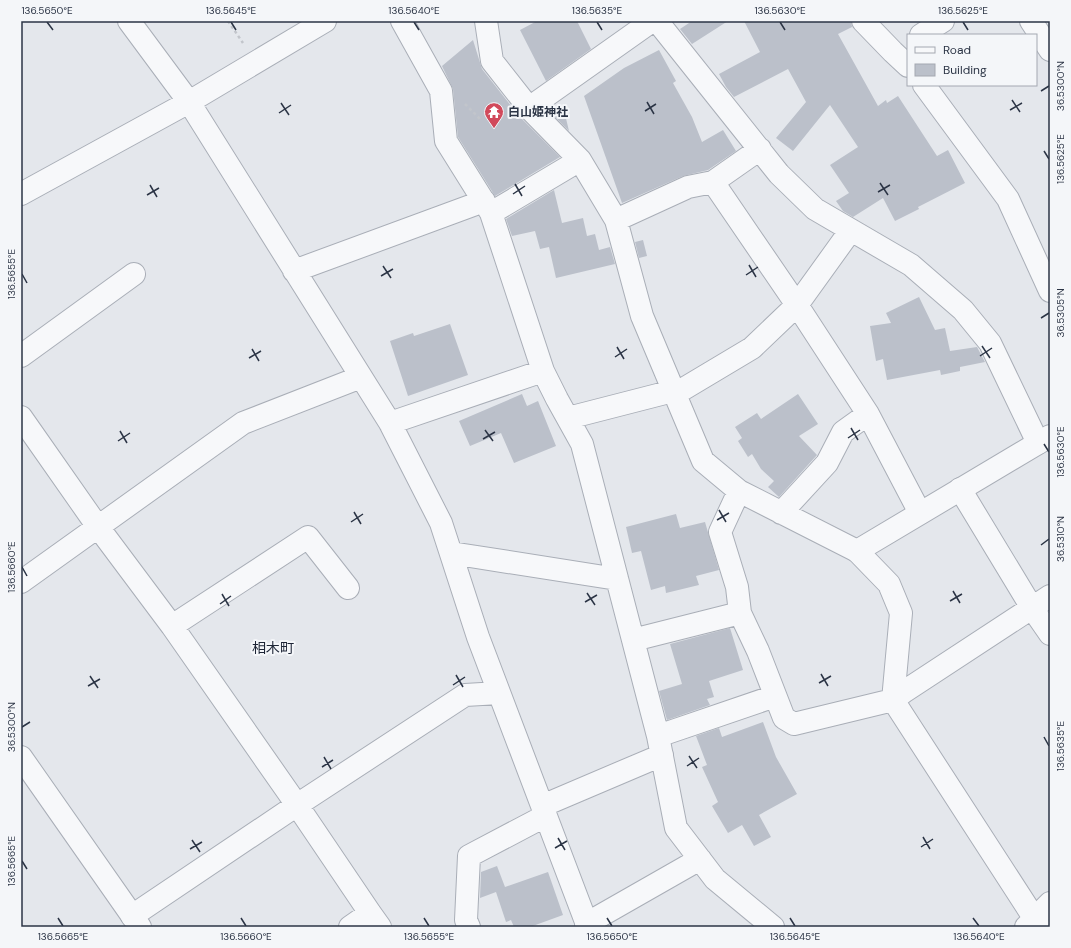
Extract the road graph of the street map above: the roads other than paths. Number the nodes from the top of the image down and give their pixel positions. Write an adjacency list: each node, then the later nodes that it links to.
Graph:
1 (129, 21): 14 (street)
2 (325, 21): 14 (street)
3 (402, 21): 20 (street)
4 (486, 21): 15 (street)
5 (652, 21): 15 (street)
6 (657, 21): 16 (street)
7 (863, 21): 12 (street)
8 (943, 21): 10 (street)
9 (1031, 21): 11 (street)
10 (923, 34)
11 (1050, 50)
12 (903, 54)
13 (925, 86): 25 (street)
14 (189, 102): 19 (street); 23 (street)
15 (529, 108): 17 (street)
16 (760, 149): 18 (street); 22 (street)
17 (580, 160): 20 (street); 21 (street)
18 (713, 182): 21 (street); 26 (street)
19 (21, 194)
20 (487, 207): 23 (street); 28 (street)
21 (616, 220): 30 (street)
22 (851, 230): 26 (street); 35 (street)
23 (294, 271): 29 (street)
24 (134, 274): 27 (street)
25 (1050, 291)
26 (797, 305): 30 (street); 31 (street)
27 (21, 356)
28 (543, 371): 32 (street); 34 (street)
29 (361, 377): 34 (street); 40 (street)
30 (674, 393): 32 (street); 37 (street)
31 (868, 414): 38 (street); 39 (street)
32 (568, 418): 43 (street)
33 (22, 422): 40 (street)
34 (390, 423): 42 (street)
35 (1044, 439): 36 (street)
36 (960, 490): 39 (street); 47 (street)
37 (739, 492): 38 (street); 48 (street)
38 (781, 513): 41 (street)
39 (920, 513): 41 (street)
40 (98, 527): 44 (street); 49 (street)
41 (857, 551): 54 (street)
42 (451, 553): 43 (street); 52 (street)
43 (617, 579): 51 (street)
44 (21, 582)
45 (348, 588): 49 (street)
46 (1050, 596): 47 (street)
47 (1032, 608): 50 (street); 54 (street)
48 (740, 613): 51 (street); 53 (street)
49 (172, 626): 57 (street)
50 (1050, 634)
51 (633, 640): 55 (street)
52 (499, 694): 57 (street); 58 (street)
53 (776, 696): 54 (street); 55 (street)
54 (893, 700): 63 (street)
55 (660, 746): 58 (street); 59 (street)
56 (21, 757): 62 (street)
57 (297, 805): 61 (street); 62 (street)
58 (543, 811): 64 (street); 66 (street)
59 (700, 859): 64 (street); 67 (street)
60 (1050, 903): 63 (street)
61 (375, 920): 65 (street)
62 (136, 921)
63 (1034, 924)
64 (587, 926)
65 (350, 927)
66 (469, 927)
67 (773, 927)

